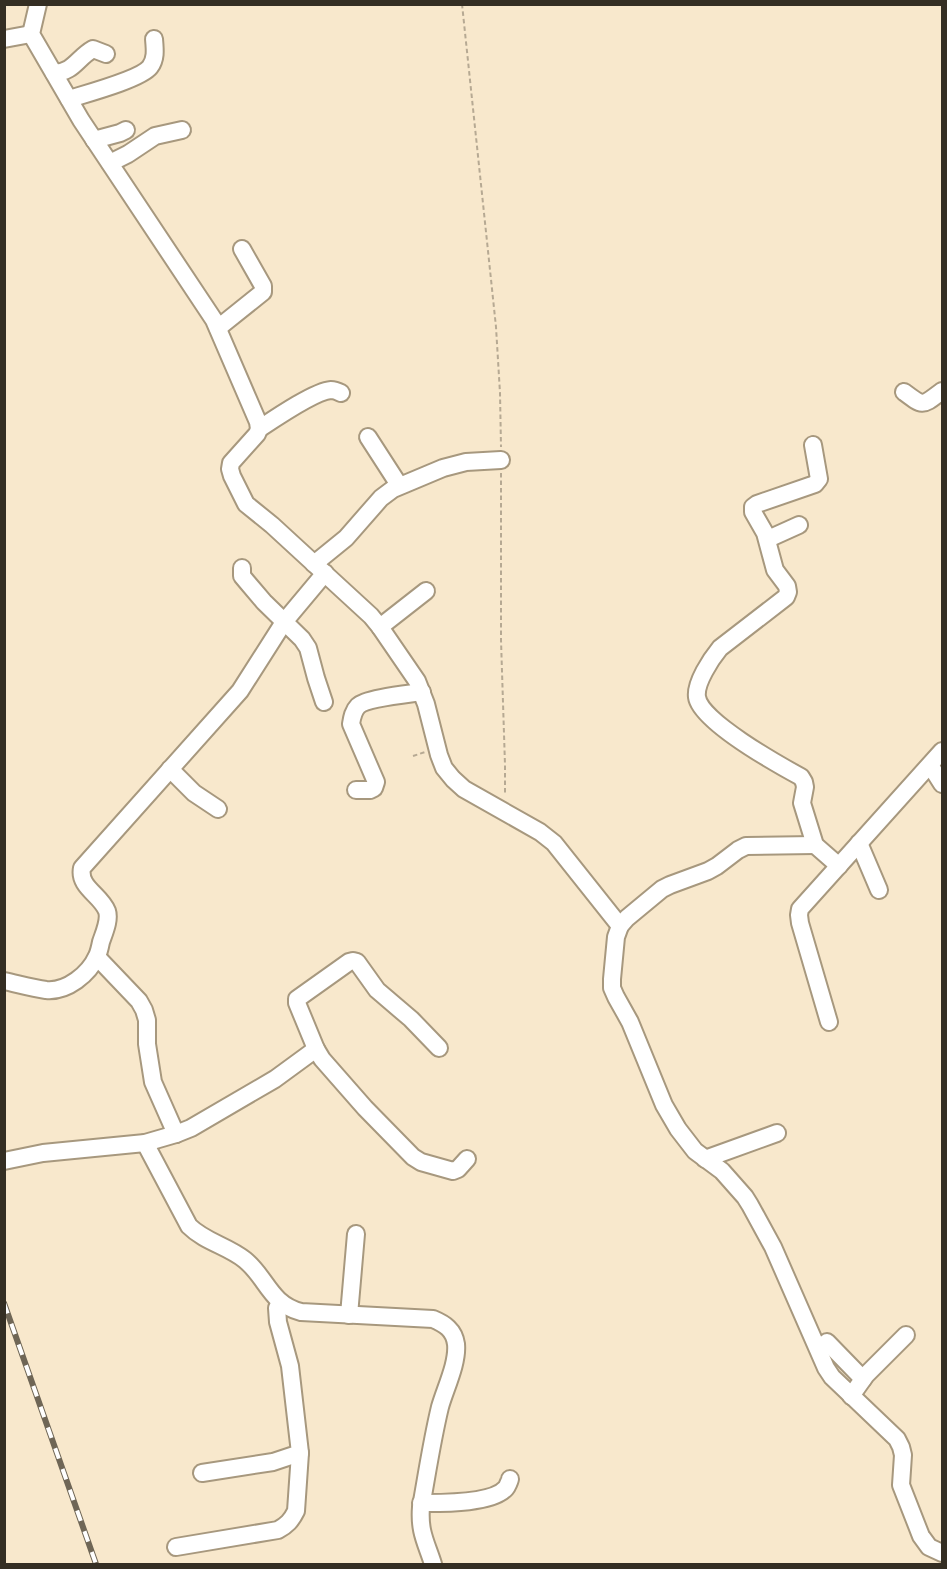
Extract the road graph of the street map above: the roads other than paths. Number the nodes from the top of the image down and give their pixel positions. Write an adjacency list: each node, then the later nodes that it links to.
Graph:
1 (38, 4): 2 (street)
2 (31, 34): 3 (street); 6 (street)
3 (4, 39)
4 (154, 39): 7 (street)
5 (106, 54): 6 (street)
6 (54, 73): 7 (street)
7 (69, 99): 10 (street)
8 (126, 130): 10 (street)
9 (182, 130): 11 (street)
10 (94, 140): 11 (street)
11 (110, 163): 13 (street)
12 (242, 249): 13 (street)
13 (218, 327): 17 (street)
14 (942, 391): 15 (street)
15 (904, 392)
16 (340, 393): 17 (street)
17 (259, 429): 25 (street)
18 (369, 437): 21 (street)
19 (813, 446): 23 (street)
20 (501, 460): 21 (street)
21 (399, 485): 25 (street)
22 (799, 525): 23 (street)
23 (768, 539): 38 (street)
24 (242, 568): 27 (street)
25 (319, 569): 27 (street); 28 (street)
26 (426, 591): 28 (street)
27 (284, 622): 30 (street); 33 (street)
28 (380, 627): 29 (street)
29 (422, 692): 35 (street); 41 (street)
30 (324, 702)
31 (942, 751): 32 (street)
32 (930, 765): 34 (street); 37 (street)
33 (170, 770): 36 (street); 42 (street)
34 (942, 784)
35 (356, 790)
36 (218, 809)
37 (859, 843): 39 (street); 40 (street)
38 (815, 845): 39 (street); 41 (street)
39 (839, 866): 44 (street)
40 (879, 890)
41 (620, 926): 51 (street)
42 (97, 957): 43 (street); 48 (street)
43 (4, 981)
44 (828, 1022)
45 (439, 1048): 46 (street)
46 (315, 1049): 48 (street); 50 (street)
47 (777, 1133): 51 (street)
48 (176, 1134): 49 (street)
49 (145, 1143): 52 (street); 54 (street)
50 (467, 1159)
51 (705, 1159): 59 (street)
52 (4, 1161)
53 (356, 1234): 55 (street)
54 (280, 1303): 55 (street); 60 (street)
55 (349, 1315): 63 (street)
56 (906, 1335): 58 (street)
57 (827, 1342): 58 (street)
58 (863, 1379): 59 (street)
59 (851, 1396): 65 (street)
60 (300, 1453): 61 (street); 64 (street)
61 (202, 1473)
62 (510, 1479): 63 (street)
63 (421, 1503): 66 (street)
64 (176, 1547)
65 (942, 1553)
66 (433, 1564)

